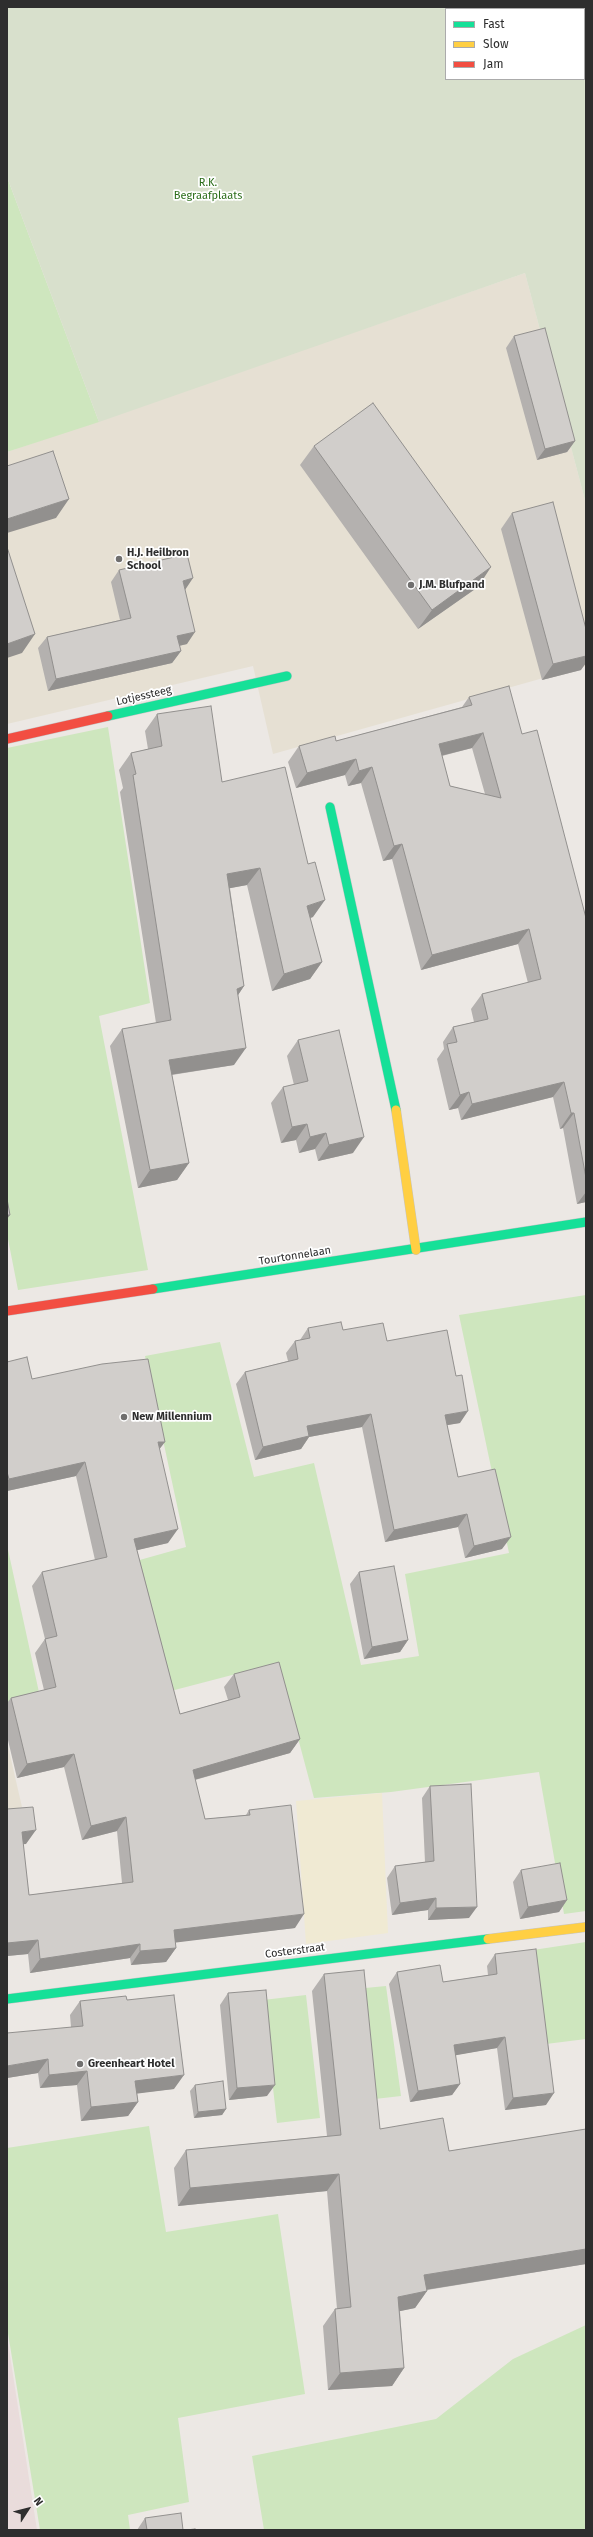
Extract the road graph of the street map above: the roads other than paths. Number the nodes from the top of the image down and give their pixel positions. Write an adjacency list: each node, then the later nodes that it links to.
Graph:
1 (287, 676): 2 (street, Lotjessteeg)
2 (7, 738)
3 (330, 807): 5 (street)
4 (586, 1222): 5 (street, Tourtonnelaan)
5 (416, 1250): 6 (street, Tourtonnelaan)
6 (7, 1311)
7 (586, 1927): 8 (street, Costerstraat)
8 (7, 1999)

